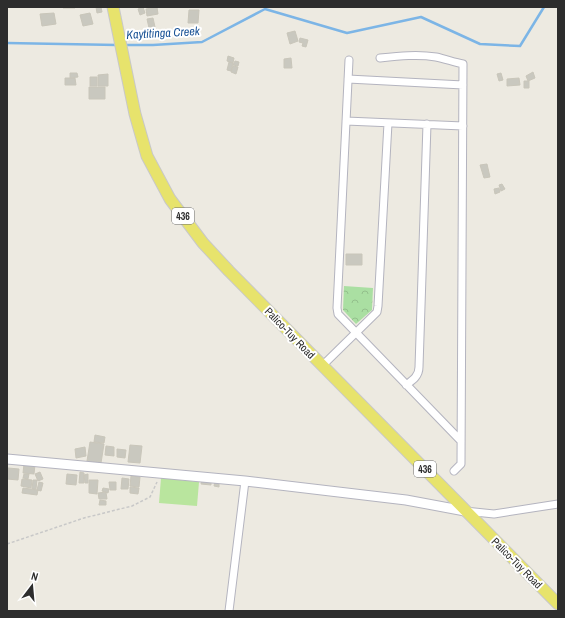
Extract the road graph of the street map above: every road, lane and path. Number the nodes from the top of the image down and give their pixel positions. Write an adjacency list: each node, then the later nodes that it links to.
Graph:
1 (114, 7): 11 (main road, Palico-Tuy Road / 436)
2 (380, 58): 5 (street)
3 (349, 60): 4 (street)
4 (348, 79): 5 (street); 6 (street)
5 (463, 85): 9 (street)
6 (346, 121): 7 (street); 10 (street)
7 (388, 123): 8 (street); 10 (street)
8 (427, 124): 9 (street); 12 (street)
9 (463, 126): 13 (street)
10 (356, 334): 11 (street); 12 (street)
11 (322, 366): 19 (main road, Palico-Tuy Road / 436)
12 (406, 385): 13 (street)
13 (461, 441): 15 (street)
14 (7, 459): 16 (street)
15 (454, 471)
16 (161, 473): 17 (street); 20 (path)
17 (245, 481): 19 (street); 22 (street)
18 (558, 504): 19 (street)
19 (465, 511): 21 (main road, Palico-Tuy Road / 436)
20 (7, 544)
21 (558, 604)
22 (229, 611)

